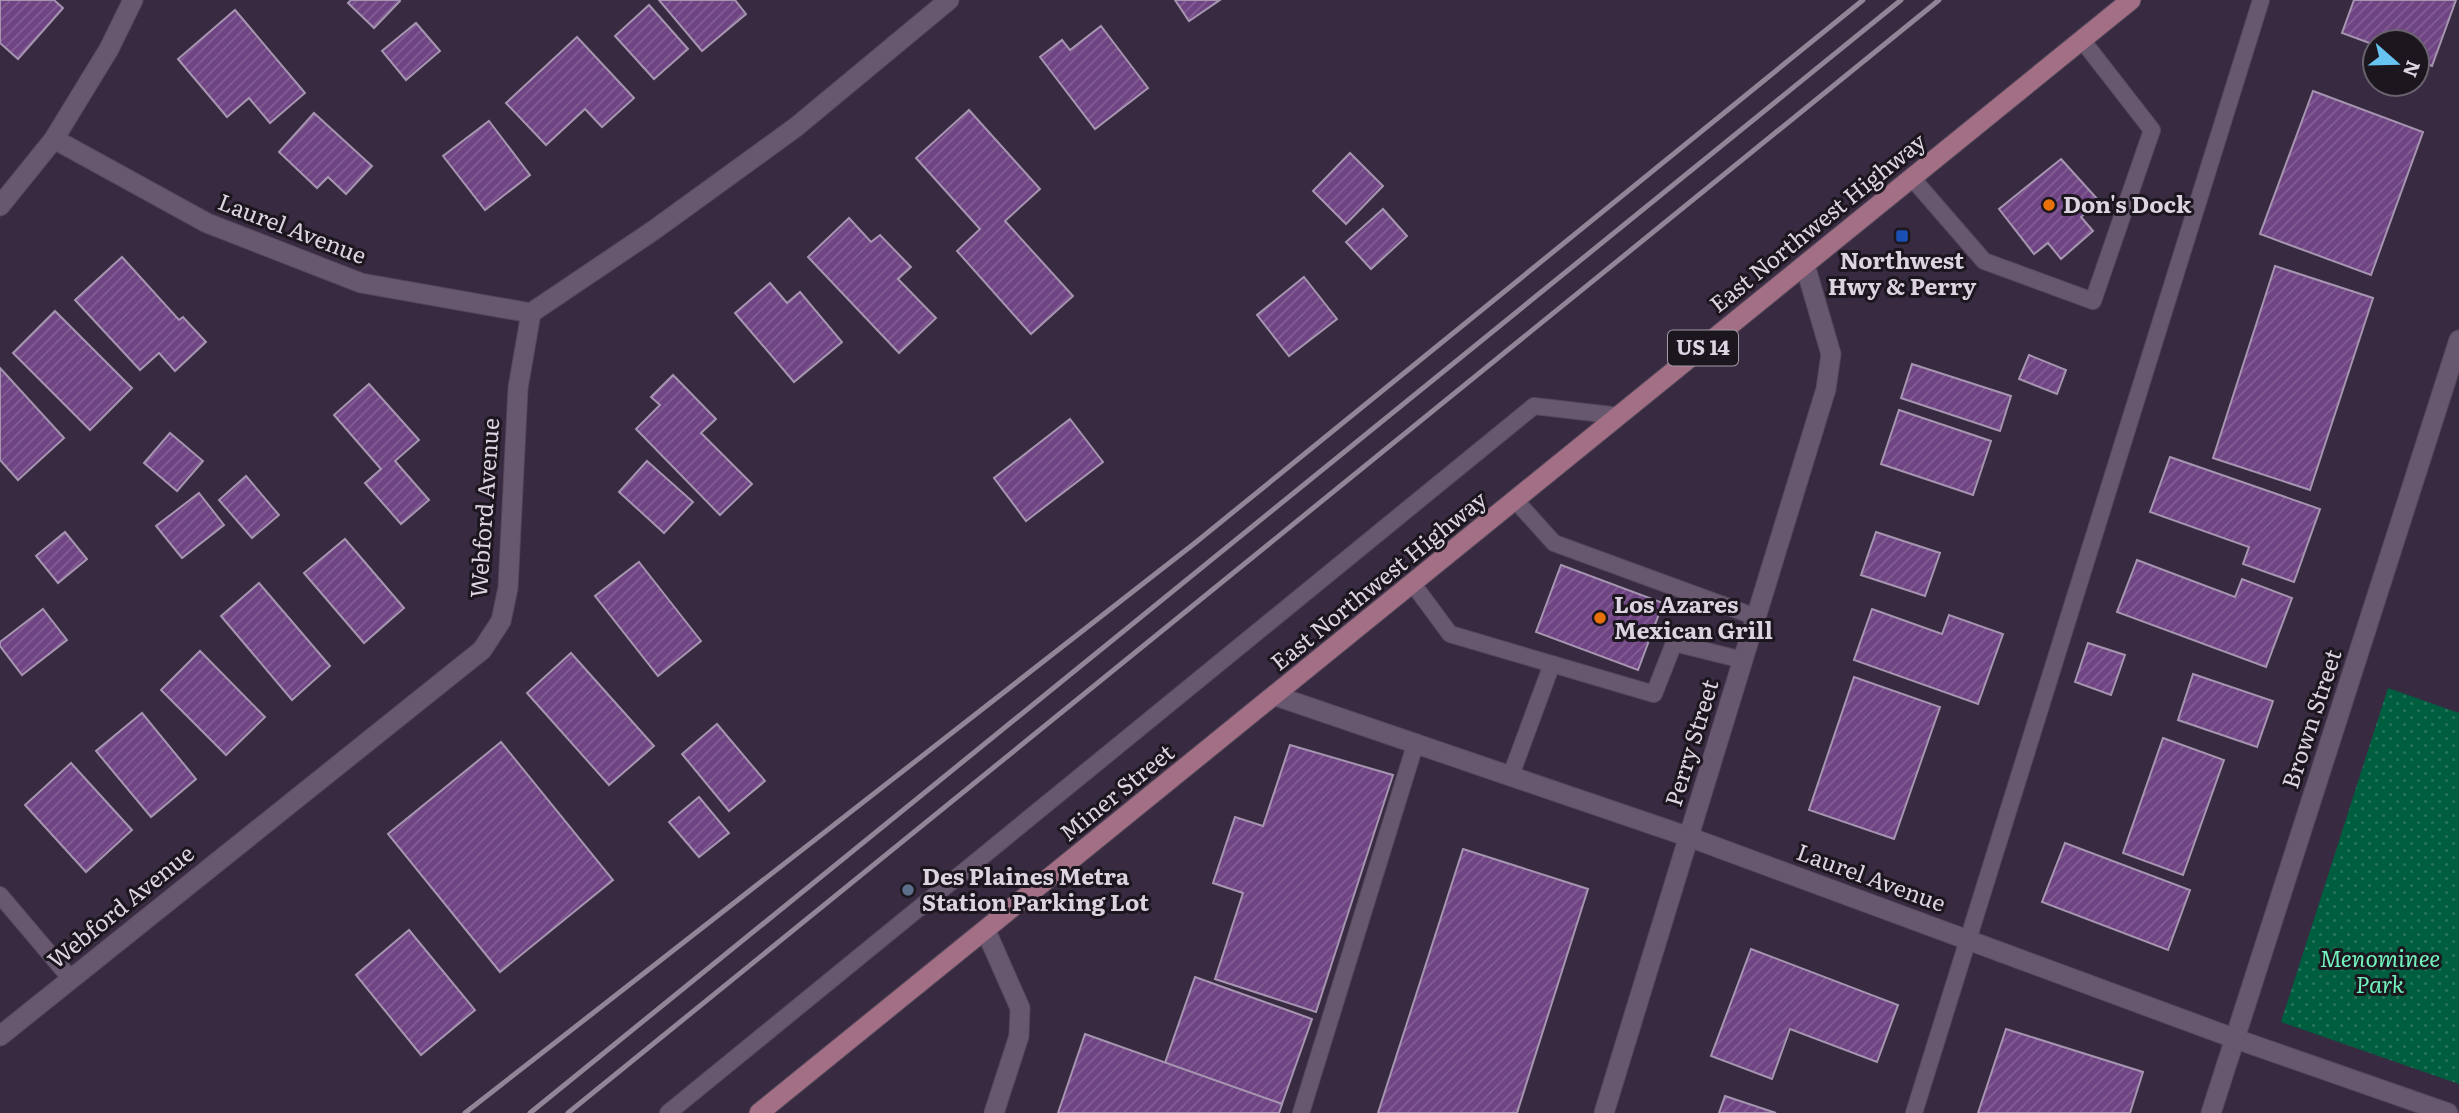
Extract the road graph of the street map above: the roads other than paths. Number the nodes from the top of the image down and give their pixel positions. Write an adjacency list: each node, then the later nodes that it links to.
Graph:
1 (133, 0): 6 (street)
2 (949, 0): 10 (street)
3 (2131, 0): 5 (main road, East Northwest Highway / US 14)
4 (2261, 0): 24 (lane)
5 (2082, 40): 7 (main road, East Northwest Highway / US 14); 7 (lane)
6 (54, 139): 8 (street); 10 (street, Laurel Avenue)
7 (1912, 178): 9 (main road, East Northwest Highway / US 14)
8 (0, 206)
9 (1805, 265): 12 (main road, East Northwest Highway / US 14); 15 (street, Perry Street)
10 (531, 313): 25 (street, Webford Avenue)
11 (2459, 340): 27 (street, Brown Street)
12 (1620, 416): 13 (main road, East Northwest Highway / US 14); 28 (lane)
13 (1516, 500): 14 (main road, East Northwest Highway / US 14); 15 (lane)
14 (1413, 584): 17 (lane); 18 (main road, East Northwest Highway / US 14)
15 (1756, 617): 16 (street, Perry Street)
16 (1743, 660): 17 (lane); 21 (street, Perry Street)
17 (1552, 664): 20 (lane)
18 (1276, 696): 19 (street, Laurel Avenue); 23 (main road, Miner Street / US 14)
19 (1416, 742): 20 (street, Laurel Avenue); 31 (lane)
20 (1511, 775): 21 (street, Laurel Avenue)
21 (1689, 837): 24 (street, Laurel Avenue); 32 (street, Perry Street)
22 (0, 895): 25 (lane)
23 (986, 931): 29 (main road, Miner Street / US 14); 30 (street)
24 (1970, 941): 27 (street, Laurel Avenue); 33 (lane)
25 (71, 979): 26 (street, Webford Avenue)
26 (0, 1036)
27 (2236, 1039): 34 (street, Brown Street); 35 (street, Laurel Avenue)
28 (668, 1113)
29 (759, 1113)
30 (994, 1113)
31 (1301, 1113)
32 (1604, 1113)
33 (1914, 1113)
34 (2211, 1113)
35 (2448, 1113)

